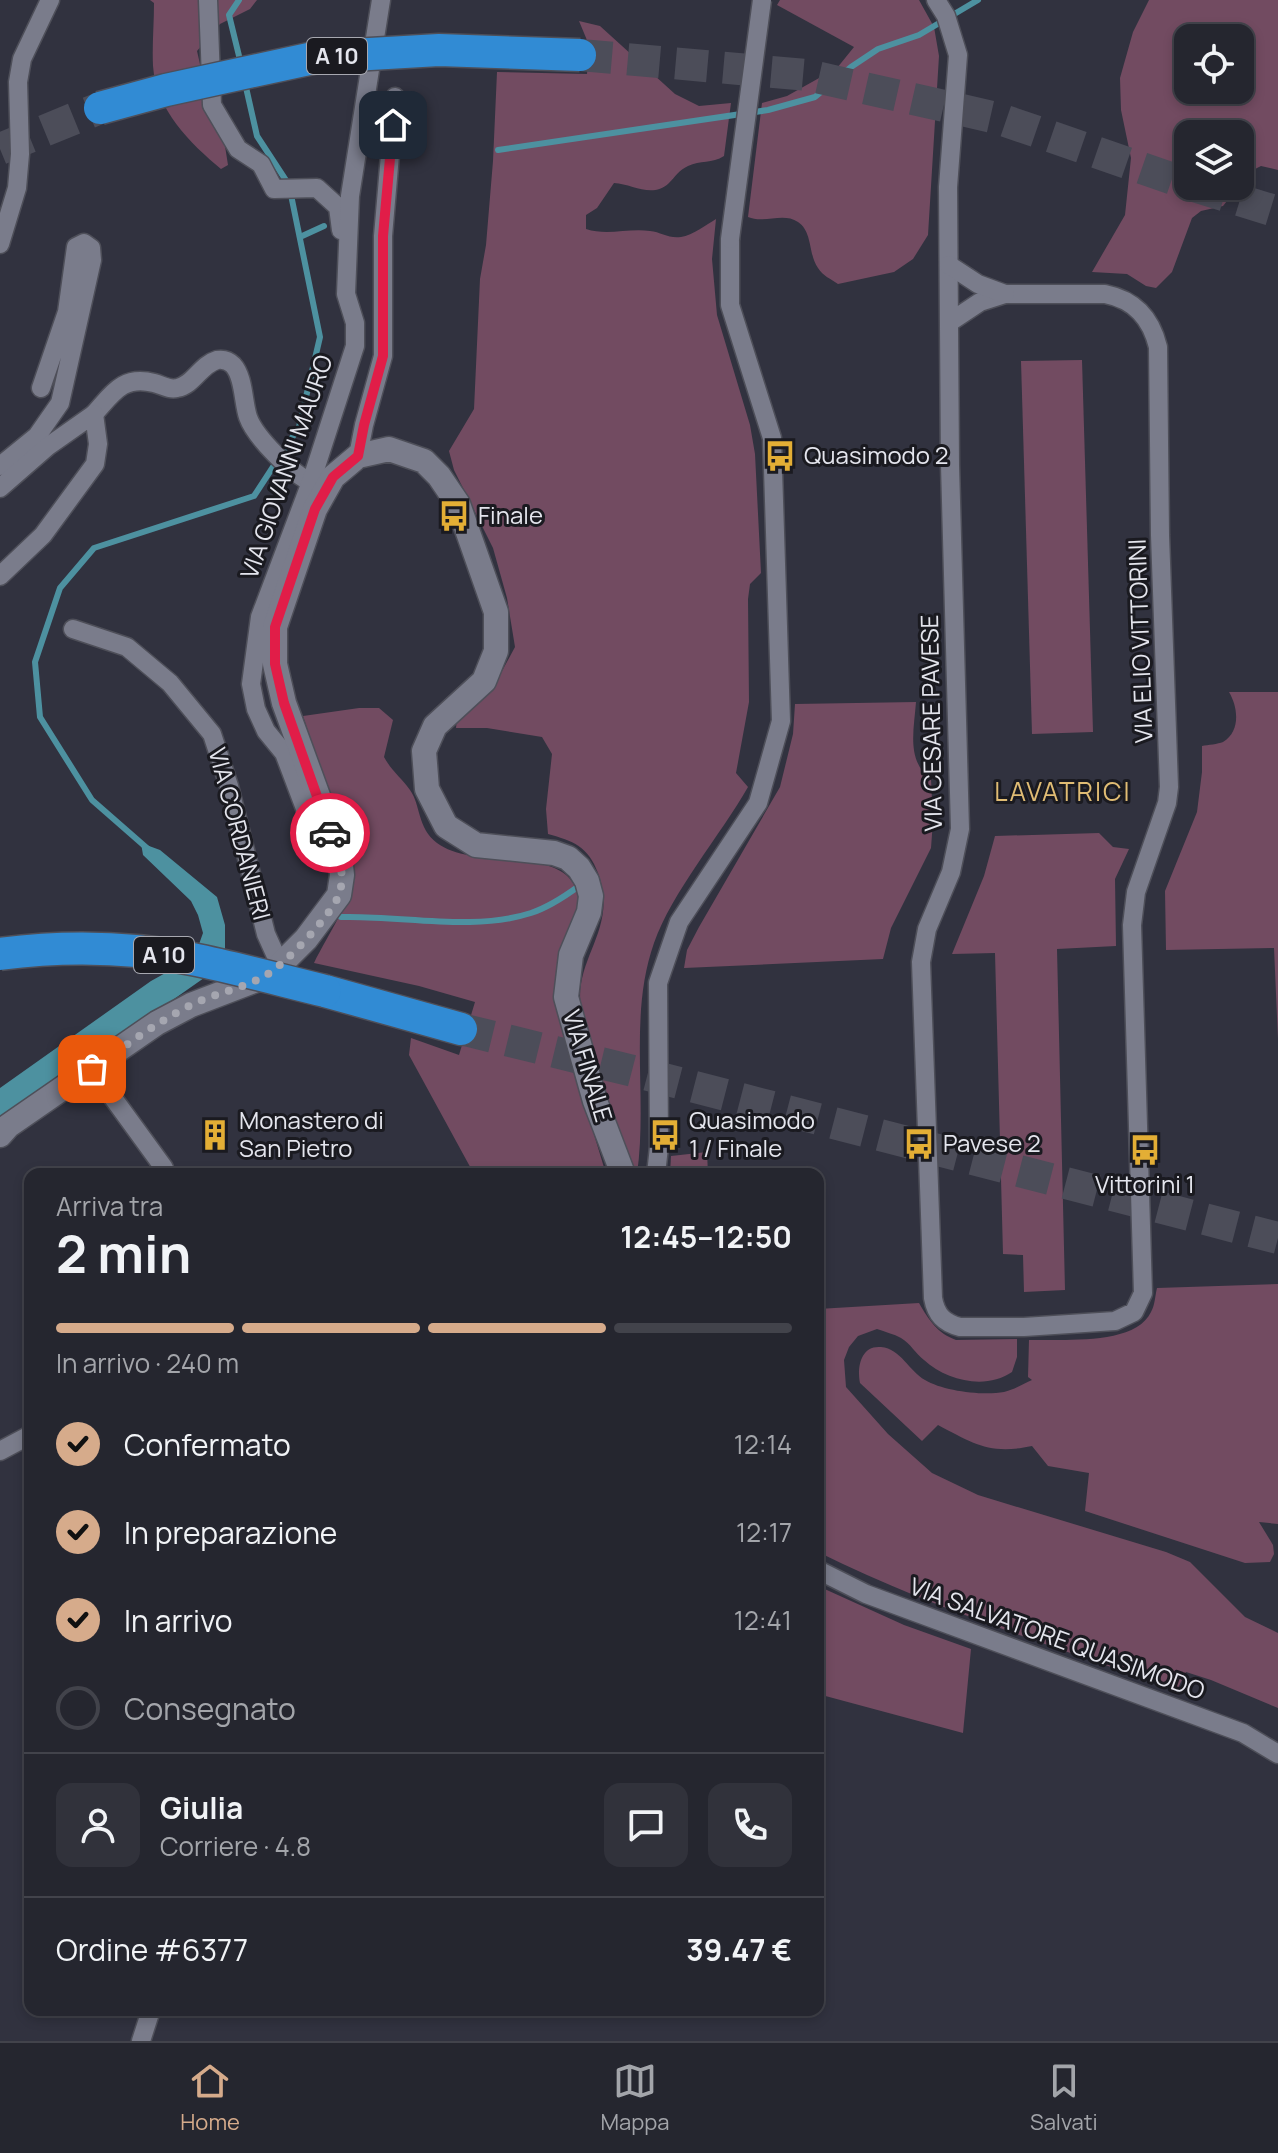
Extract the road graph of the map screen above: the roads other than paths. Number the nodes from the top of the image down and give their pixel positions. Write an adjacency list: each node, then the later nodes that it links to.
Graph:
1 (50, 0): 9 (street)
2 (208, 0): 11 (street)
3 (381, 0): 11 (street, VIA GIOVANNI MAURO)
4 (762, 0): 30 (street, bridge)
5 (936, 0): 10 (street)
6 (580, 55): 8 (highway, A 10, bridge)
7 (395, 97): 16 (street)
8 (100, 108)
9 (0, 244)
10 (949, 265): 12 (street); 13 (street)
11 (346, 268): 18 (street, VIA GIOVANNI MAURO)
12 (1005, 294): 13 (street); 31 (street, VIA ELIO VITTORINI)
13 (950, 322): 31 (street, VIA CESARE PAVESE)
14 (41, 388): 17 (street)
15 (94, 414): 18 (street); 19 (street); 20 (street)
16 (358, 456): 22 (street); 29 (street, VIA FINALE)
17 (0, 466)
18 (307, 480): 22 (street, VIA GIOVANNI MAURO)
19 (0, 488)
20 (0, 576)
21 (73, 629): 24 (street, VIA CORDANIERI)
22 (330, 832): 24 (street)
23 (0, 954): 25 (highway, A 10, bridge)
24 (280, 965): 26 (street)
25 (461, 1029)
26 (92, 1069): 27 (street); 28 (street)
27 (0, 1135)
28 (164, 1168)
29 (621, 1168)
30 (657, 1168)
31 (1024, 1327)
32 (24, 1438): 33 (street)
33 (0, 1451)
34 (824, 1573): 35 (street, VIA SALVATORE QUASIMODO)
35 (1278, 1754)
36 (149, 2016): 37 (street)
37 (141, 2041)

